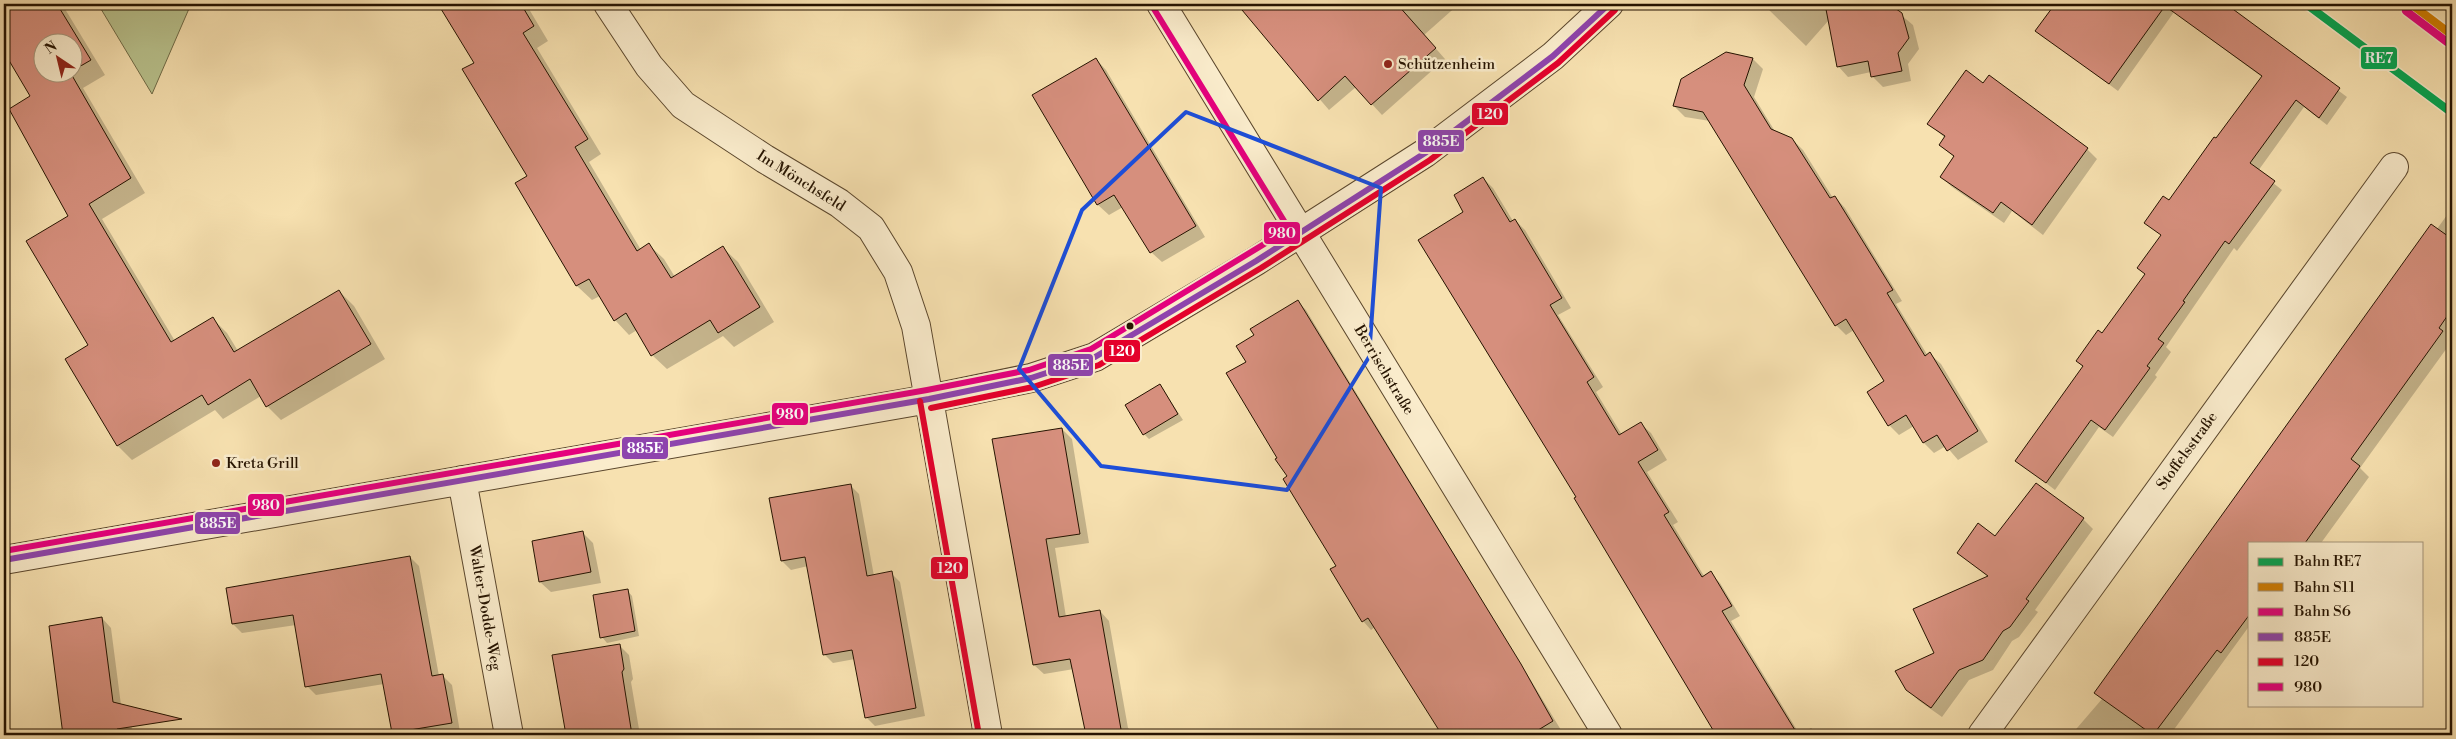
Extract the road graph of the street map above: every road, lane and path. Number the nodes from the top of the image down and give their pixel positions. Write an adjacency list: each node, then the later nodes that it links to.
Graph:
1 (608, 4): 6 (street, Im Mönchsfeld)
2 (1161, 4): 5 (street, Berrischstraße)
3 (1609, 4): 5 (street)
4 (2394, 167): 12 (street, Stoffelsstraße)
5 (1301, 232): 6 (street); 11 (street, Berrischstraße)
6 (930, 399): 7 (street); 10 (street, Im Mönchsfeld)
7 (462, 480): 8 (street); 9 (street, Walter-Dodde-Weg)
8 (4, 560)
9 (509, 735)
10 (988, 735)
11 (1608, 735)
12 (1982, 735)

